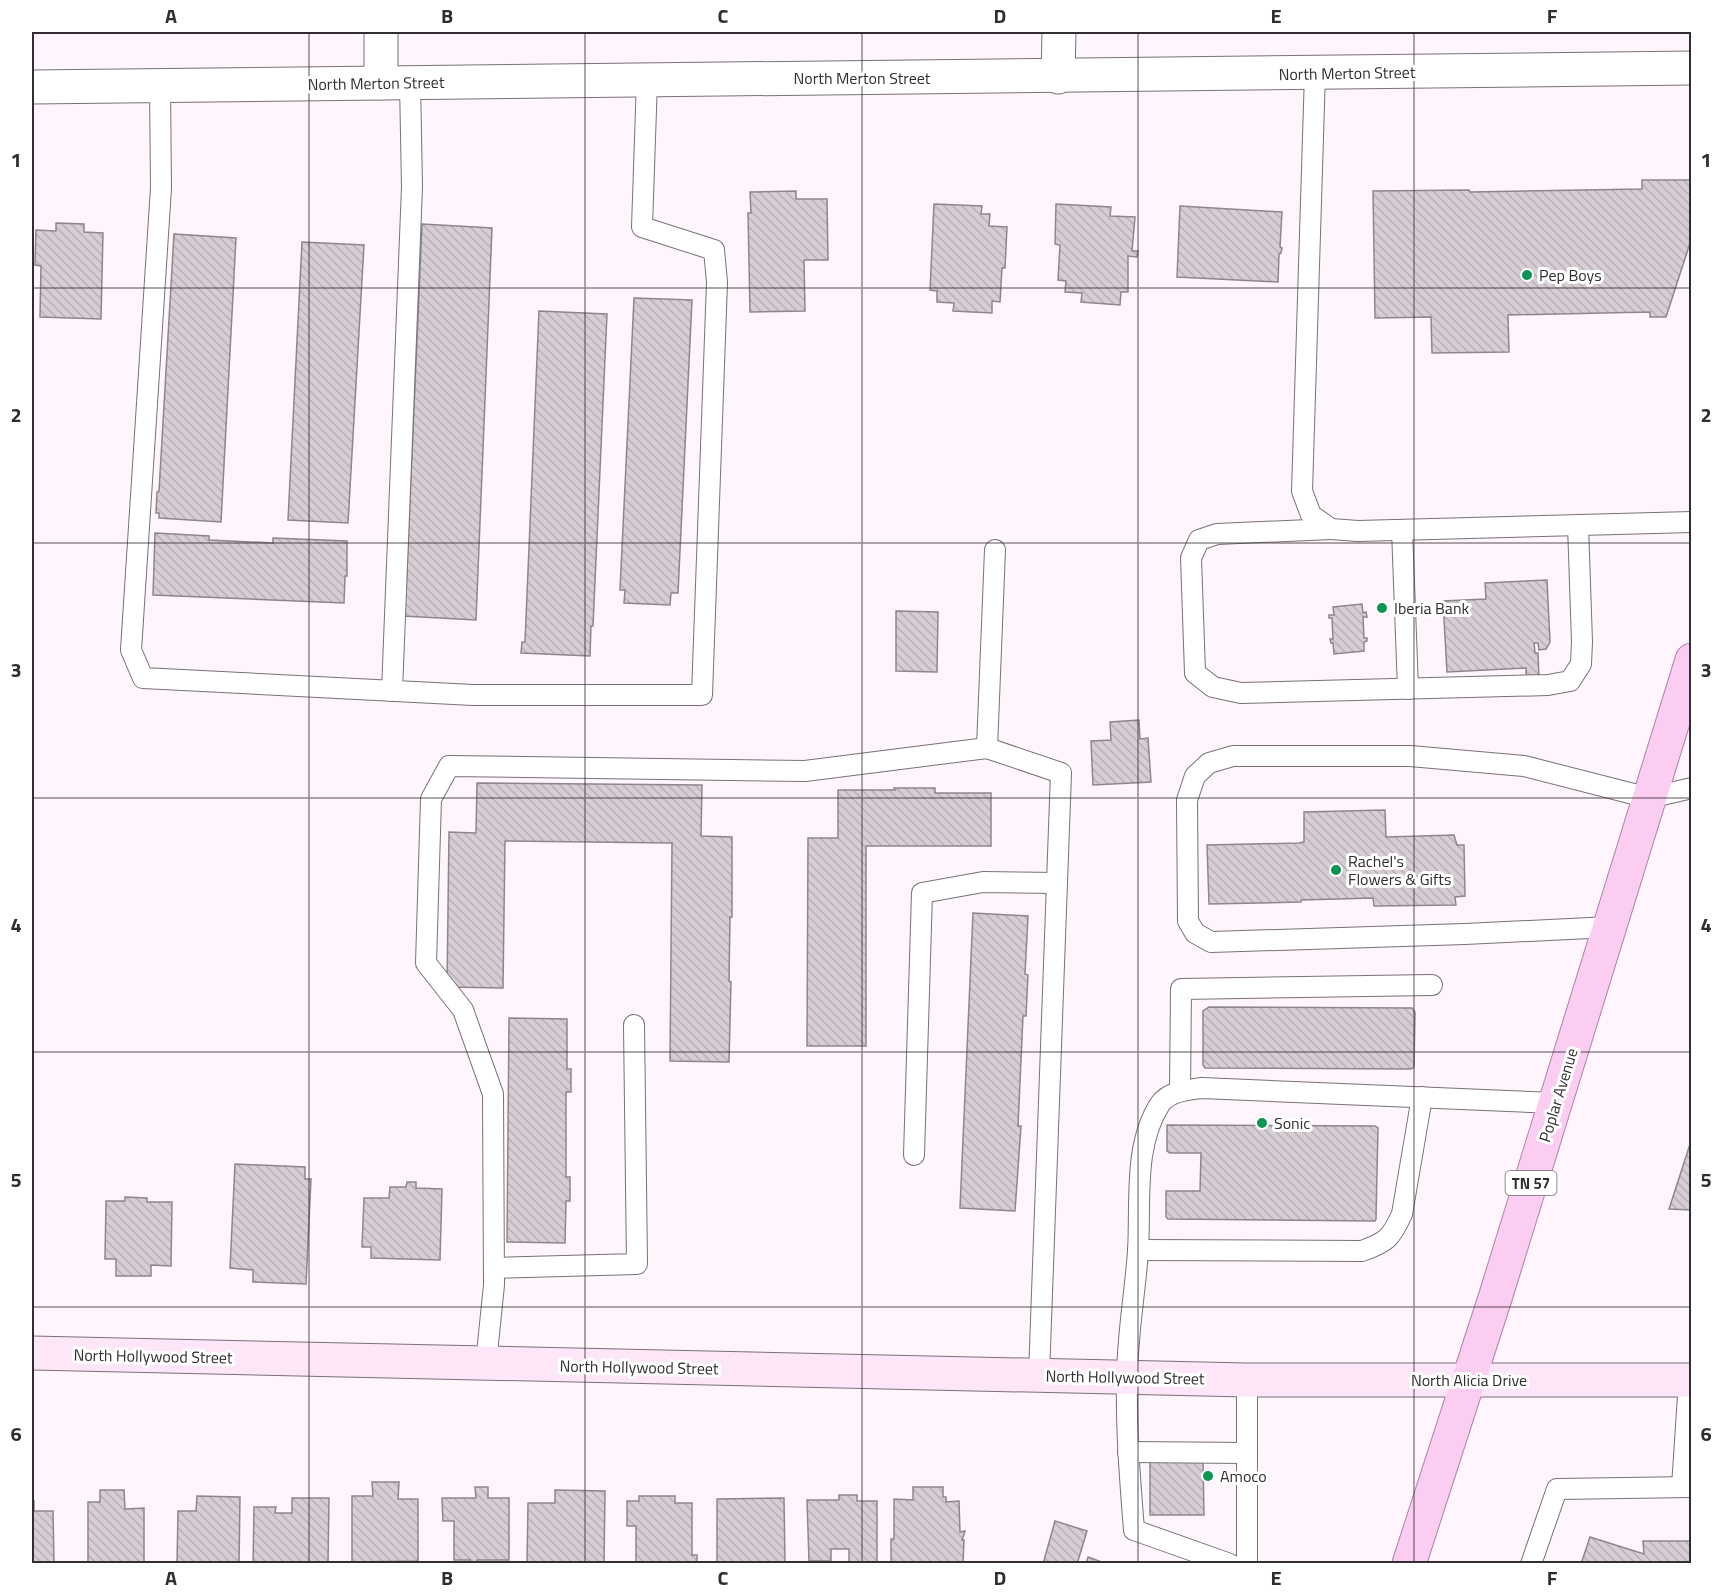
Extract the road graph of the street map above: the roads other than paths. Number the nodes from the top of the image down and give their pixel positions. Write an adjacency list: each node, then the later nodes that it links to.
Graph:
1 (381, 32): 7 (street)
2 (1059, 32): 5 (street)
3 (1692, 68): 4 (street, North Merton Street)
4 (1315, 74): 5 (street, North Merton Street); 12 (lane)
5 (1058, 77): 6 (street, North Merton Street)
6 (647, 80): 7 (street, North Merton Street); 17 (lane)
7 (395, 82): 9 (street, North Merton Street); 17 (lane)
8 (32, 87): 9 (street, North Merton Street)
9 (160, 87): 17 (lane)
10 (1692, 522): 11 (lane)
11 (1578, 525): 13 (lane); 16 (lane)
12 (1330, 529): 13 (lane); 16 (lane)
13 (1402, 531): 16 (lane)
14 (995, 550): 18 (lane)
15 (1692, 660): 20 (main road, Poplar Avenue / TN 57)
16 (1408, 689)
17 (392, 691)
18 (987, 748): 21 (lane); 30 (lane)
19 (1692, 788): 20 (lane)
20 (1649, 798): 22 (main road, Poplar Avenue / TN 57); 22 (lane)
21 (1057, 883): 28 (lane); 33 (lane)
22 (1610, 927): 27 (main road, Poplar Avenue / TN 57)
23 (1432, 985): 25 (lane)
24 (634, 1025): 30 (lane)
25 (1180, 1090): 26 (lane); 29 (lane)
26 (1422, 1097): 27 (lane); 29 (lane)
27 (1555, 1102): 36 (main road, Poplar Avenue / TN 57)
28 (914, 1155)
29 (1138, 1250): 34 (lane)
30 (494, 1268): 32 (lane)
31 (32, 1353): 32 (main road, North Hollywood Street)
32 (486, 1363): 33 (main road, North Hollywood Street)
33 (1039, 1375): 34 (main road, North Hollywood Street)
34 (1127, 1377): 35 (main road, North Hollywood Street); 38 (lane)
35 (1247, 1380): 36 (main road, North Alicia Drive); 39 (lane)
36 (1469, 1380): 37 (main road, North Alicia Drive); 44 (main road, Poplar Avenue / TN 57)
37 (1690, 1380): 40 (lane)
38 (1128, 1452): 39 (lane); 41 (lane)
39 (1247, 1453): 43 (lane)
40 (1687, 1487): 45 (lane)
41 (1204, 1559): 42 (lane)
42 (1230, 1563)
43 (1247, 1563)
44 (1409, 1563)
45 (1531, 1563)

